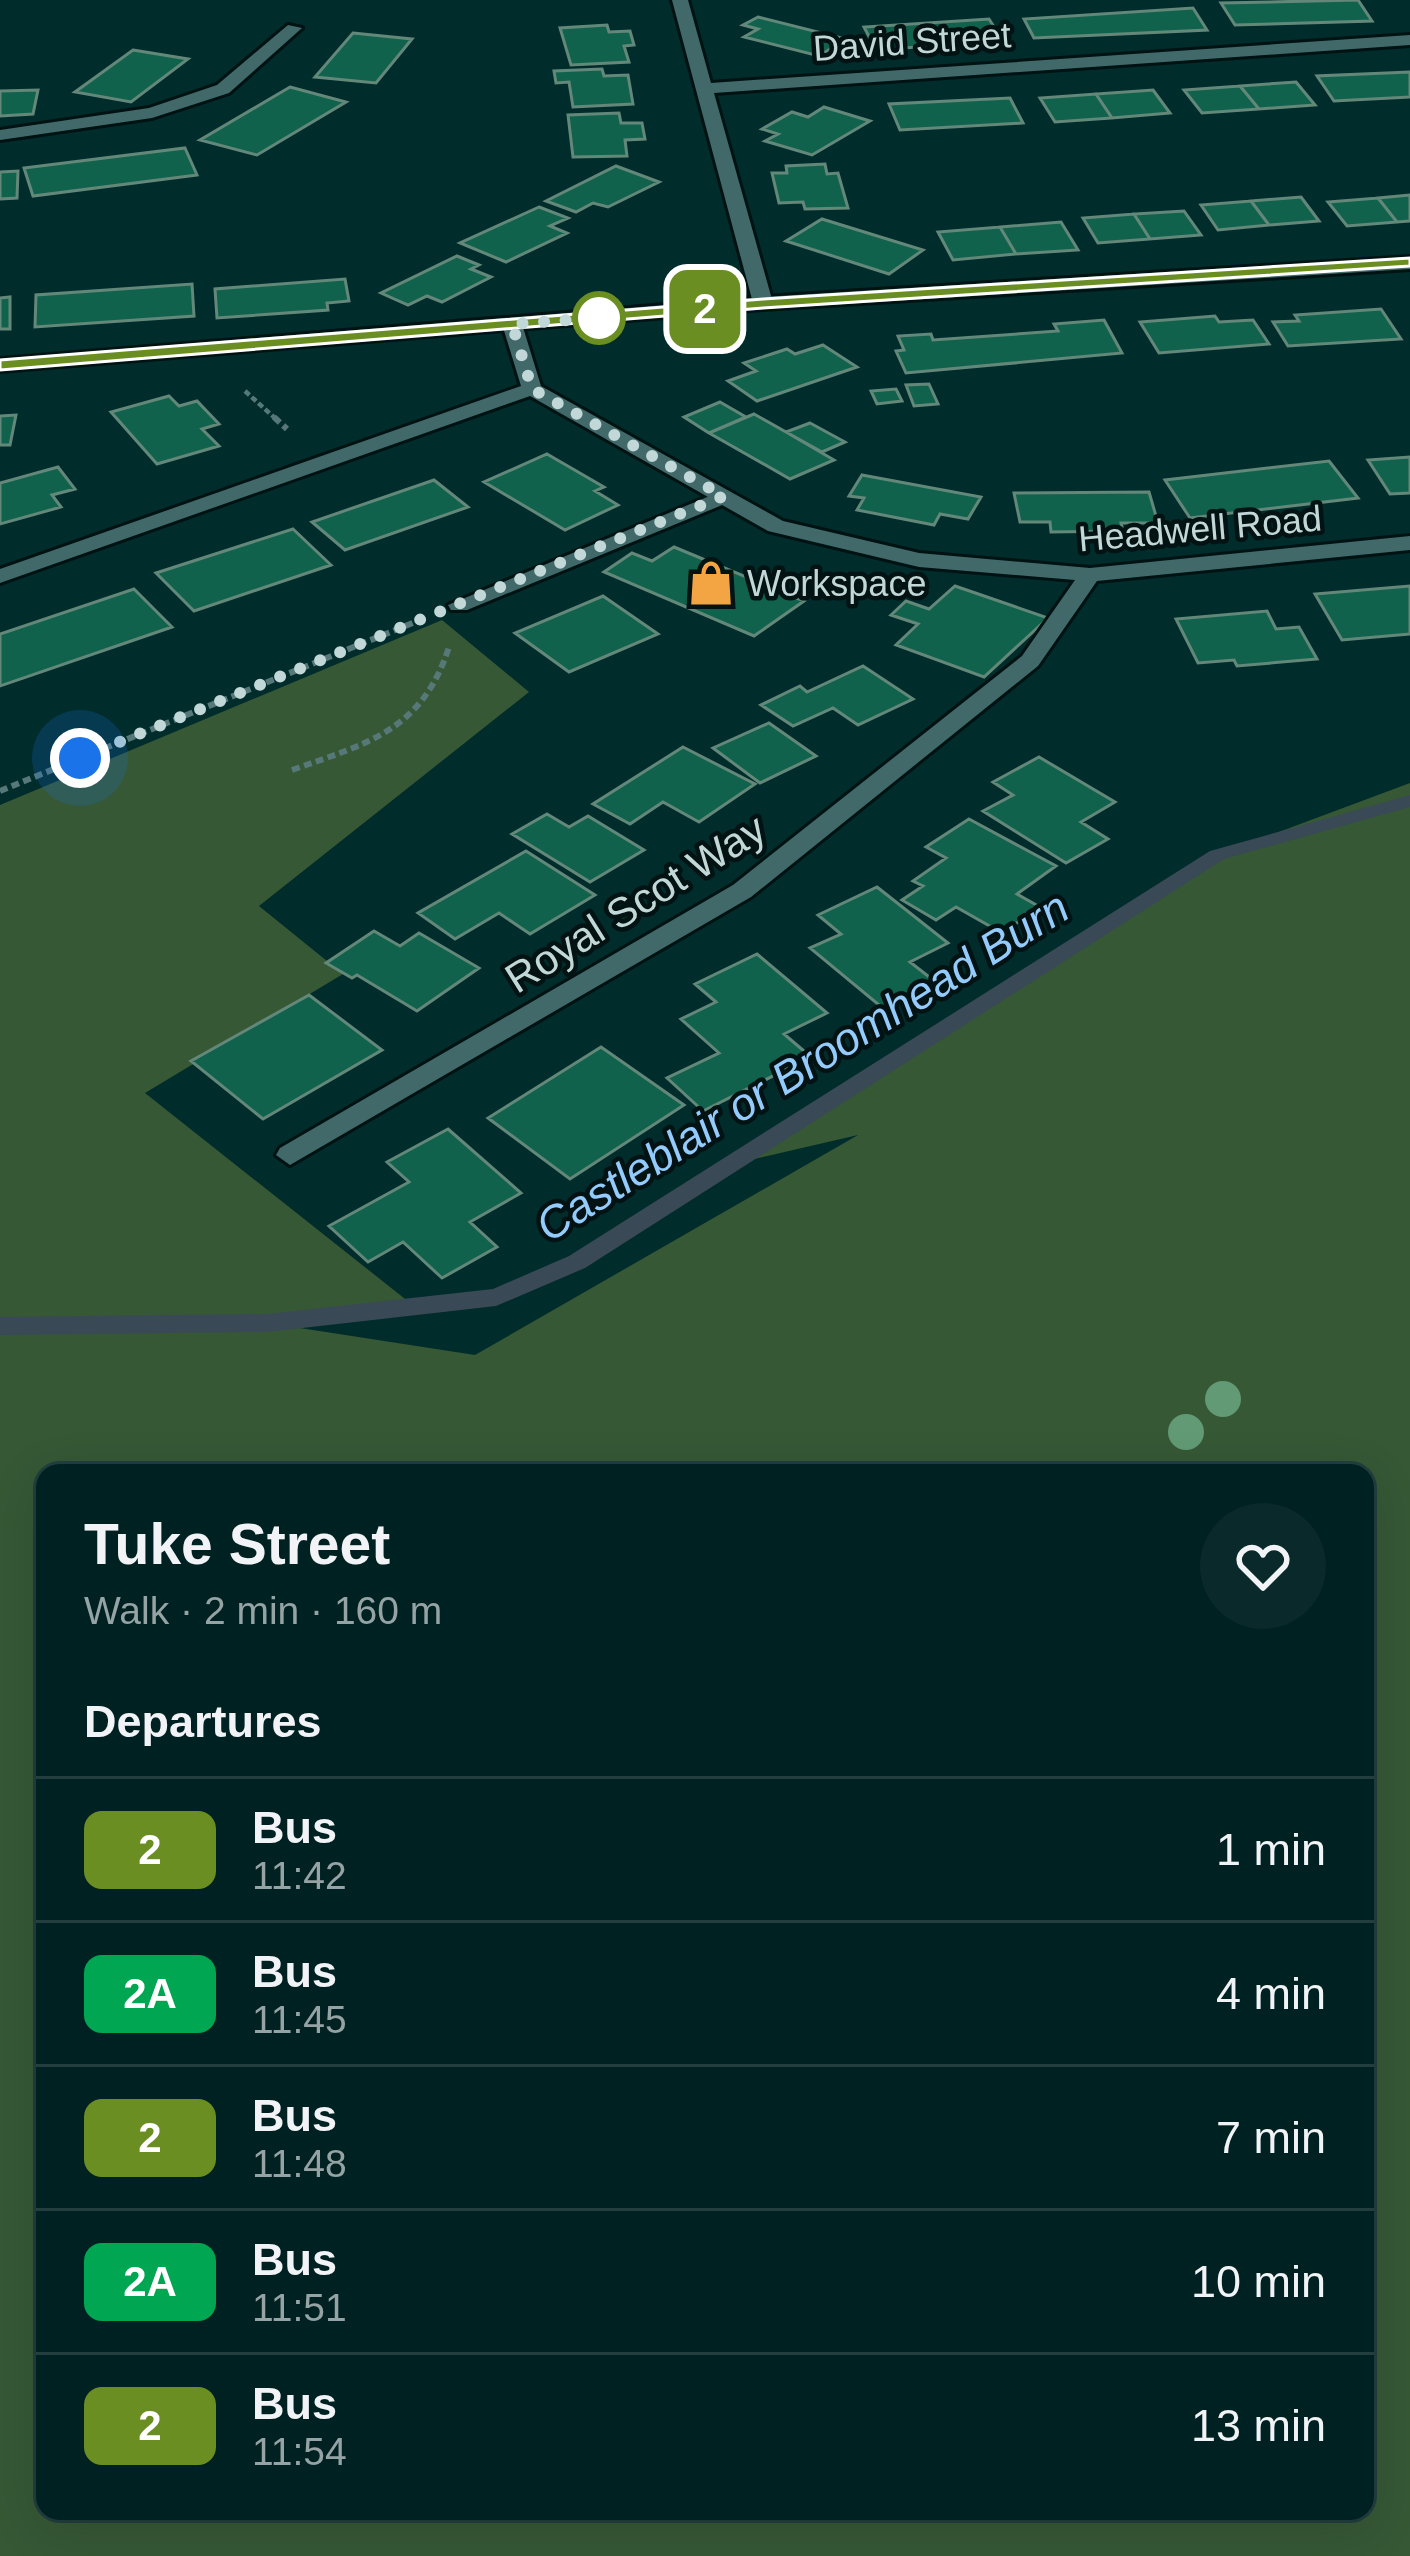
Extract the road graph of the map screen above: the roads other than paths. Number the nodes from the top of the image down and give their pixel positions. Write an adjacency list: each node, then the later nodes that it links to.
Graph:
1 (680, 0): 4 (street)
2 (294, 28): 5 (street)
3 (1410, 40): 4 (street, David Street)
4 (705, 89): 7 (street)
5 (0, 135)
6 (1410, 263): 7 (street)
7 (763, 303): 8 (street)
8 (512, 324): 9 (street); 10 (street)
9 (0, 365)
10 (532, 389): 11 (street, Headwell Road); 14 (street)
11 (724, 496): 13 (street, Headwell Road); 15 (street)
12 (1410, 543): 13 (street, Headwell Road)
13 (1090, 575): 16 (street, Royal Scot Way)
14 (0, 576)
15 (459, 604)
16 (290, 1155)

